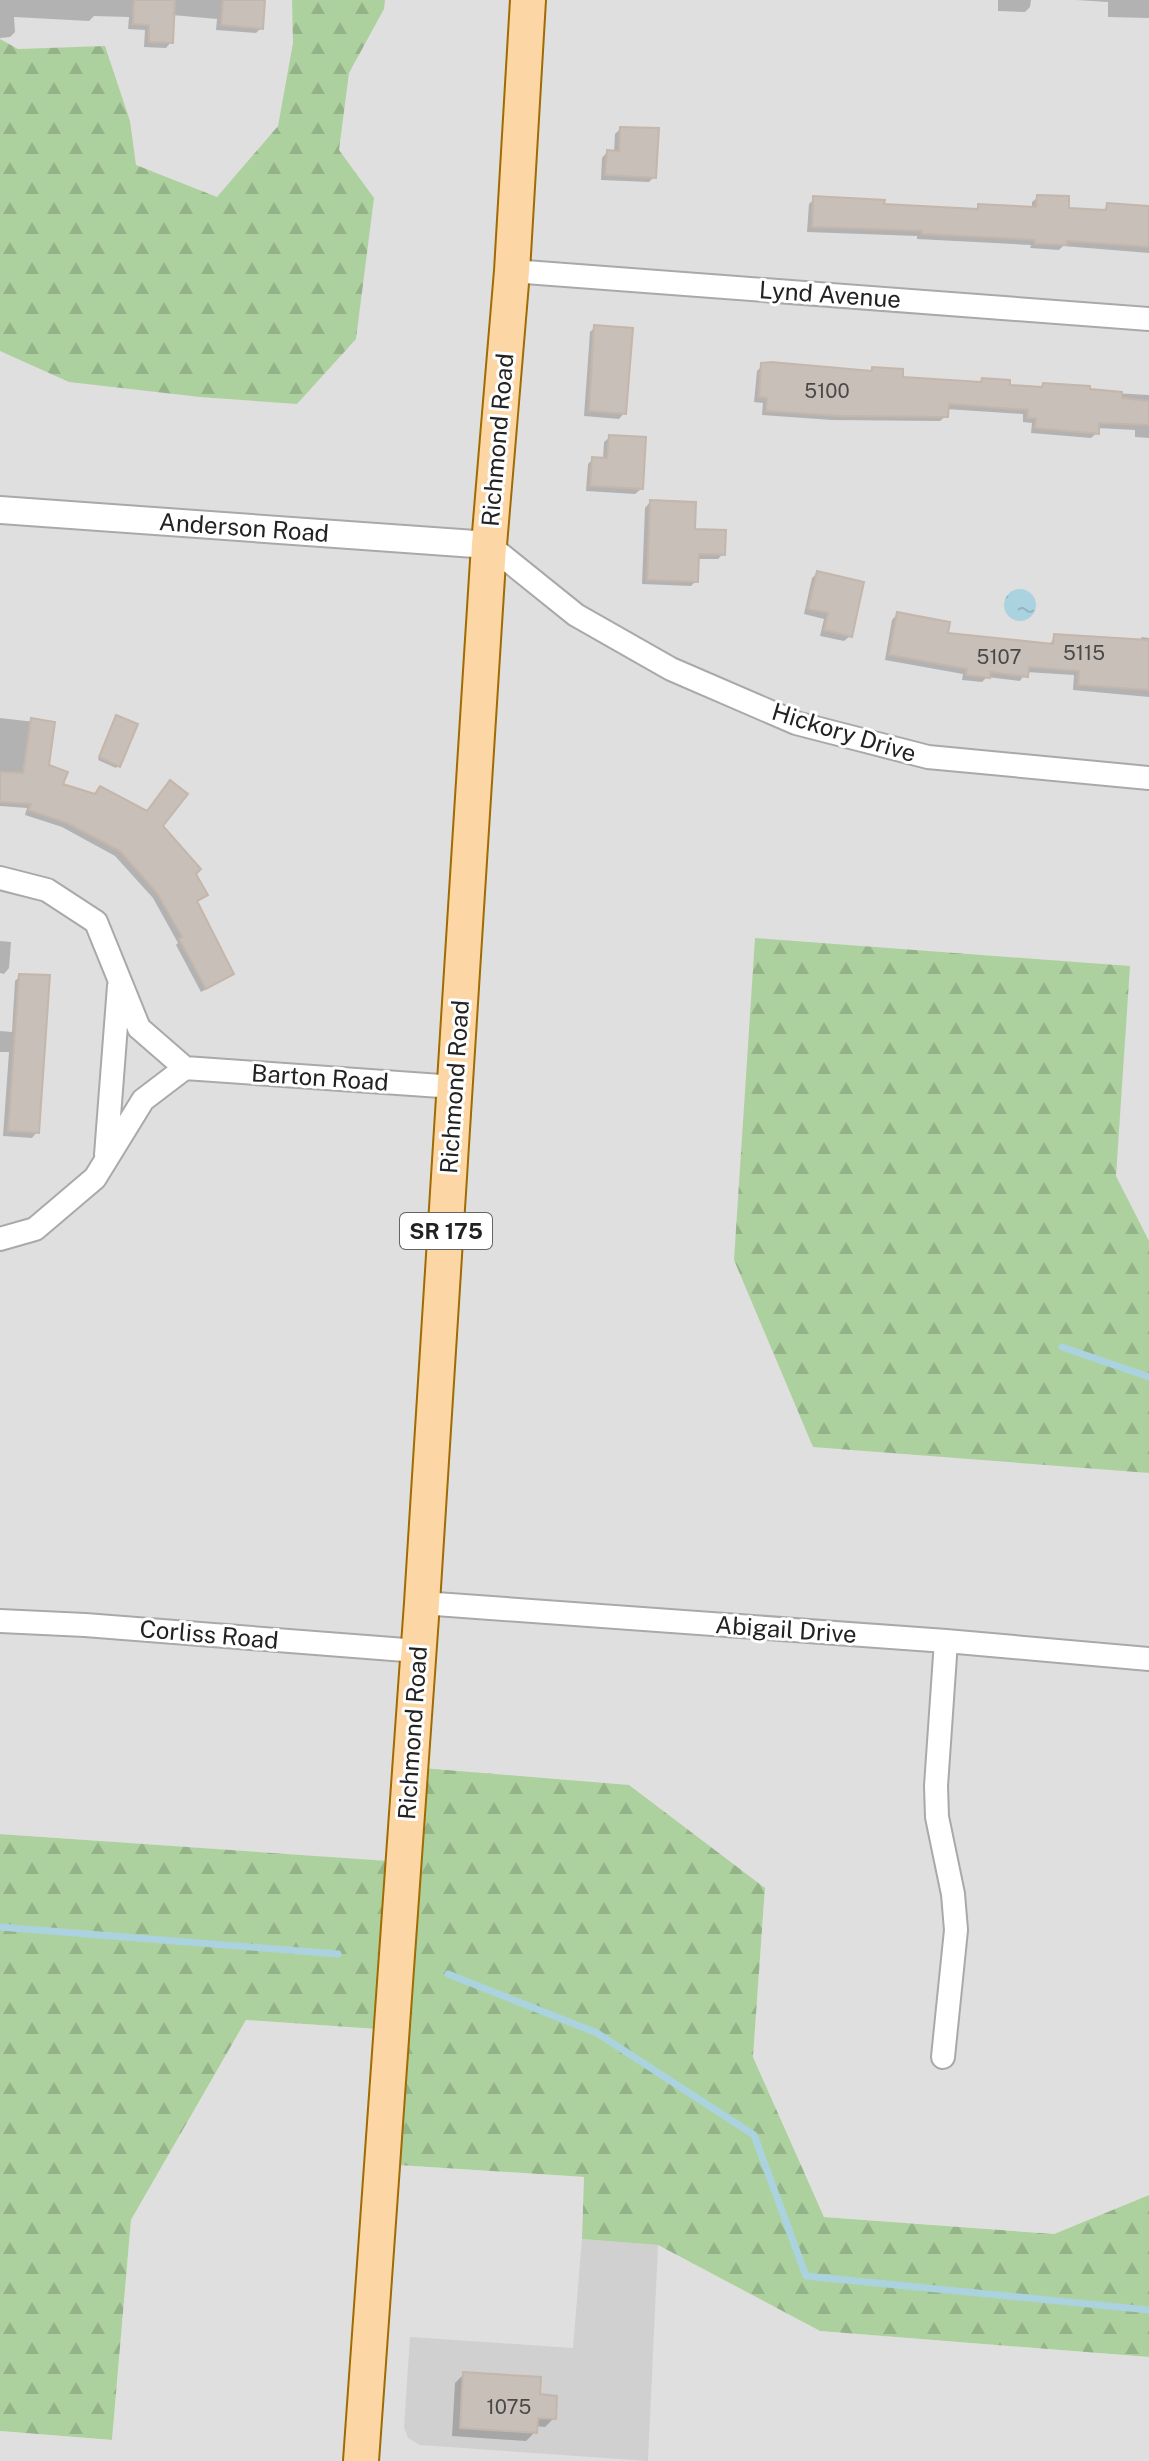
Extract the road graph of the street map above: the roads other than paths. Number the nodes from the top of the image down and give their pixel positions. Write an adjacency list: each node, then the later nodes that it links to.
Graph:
1 (528, 0): 2 (main road, Richmond Road / SR 175)
2 (512, 271): 3 (street, Lynd Avenue); 5 (main road, Richmond Road / SR 175)
3 (1149, 319)
4 (0, 510): 5 (street, Anderson Road)
5 (489, 545): 6 (street, Hickory Drive); 10 (main road, Richmond Road / SR 175)
6 (1149, 778)
7 (0, 878): 8 (street)
8 (120, 980): 9 (street); 11 (street)
9 (185, 1068): 10 (street, Barton Road); 11 (street)
10 (455, 1087): 13 (main road, Richmond Road / SR 175)
11 (106, 1161): 12 (street)
12 (0, 1239)
13 (422, 1603): 15 (street, Abigail Drive); 16 (main road, Richmond Road / SR 175)
14 (0, 1621): 16 (street, Corliss Road)
15 (946, 1641): 17 (street, Abigail Drive); 18 (street)
16 (418, 1651): 19 (main road, Richmond Road / SR 175)
17 (1149, 1659)
18 (943, 2057)
19 (361, 2461)

